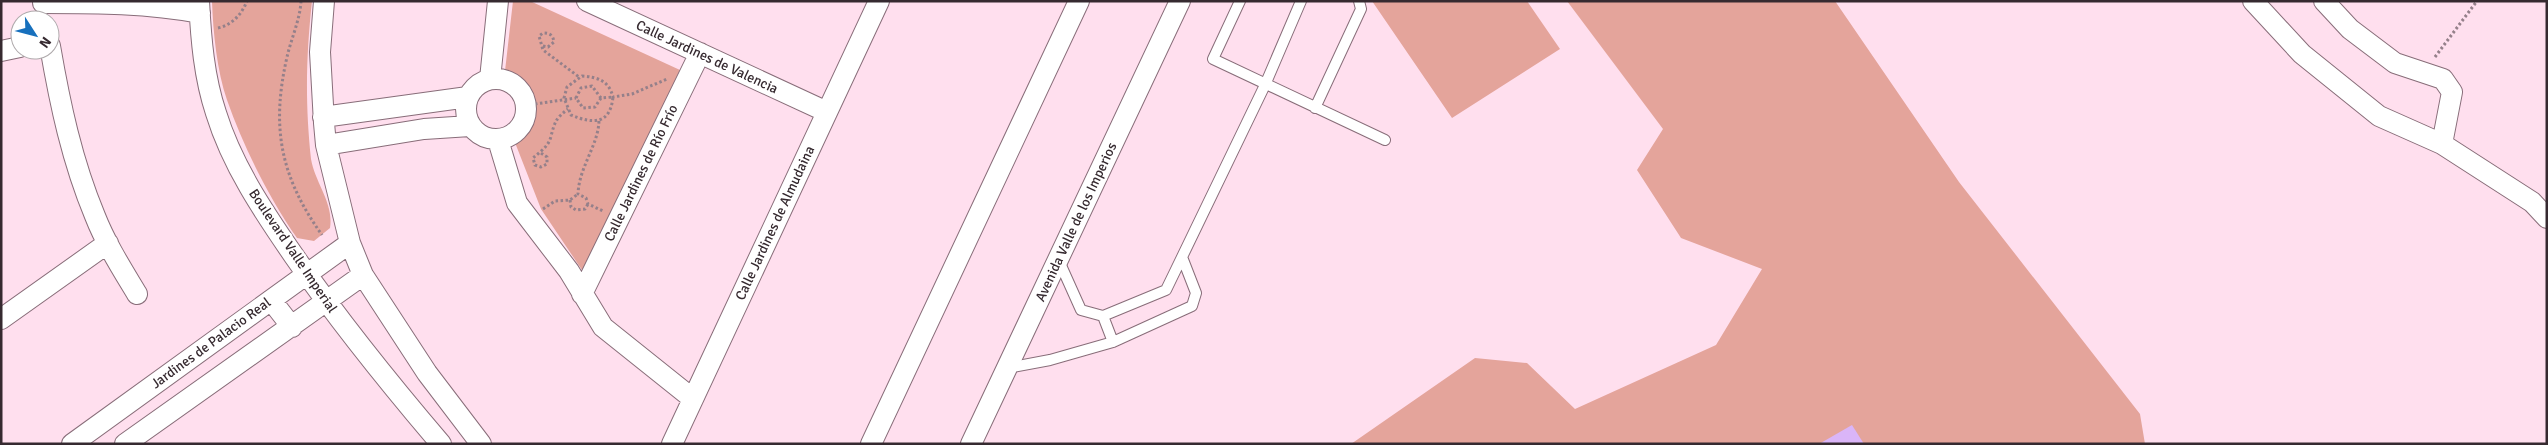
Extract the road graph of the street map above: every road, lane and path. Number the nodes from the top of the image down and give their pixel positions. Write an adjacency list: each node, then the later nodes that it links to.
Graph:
1 (247, 1): 17 (path)
2 (301, 1): 51 (path)
3 (324, 1): 36 (street)
4 (498, 1): 24 (street)
5 (587, 1): 19 (street, Calle Jardines de Valencia)
6 (879, 1): 35 (street, Calle Jardines de Almudaina)
7 (1079, 1): 73 (street)
8 (1180, 1): 55 (street, Avenida Valle de los Imperios)
9 (1240, 1): 25 (lane)
10 (1301, 1): 25 (lane)
11 (1359, 1): 32 (lane)
12 (2253, 1): 42 (street)
13 (2324, 1): 21 (street)
14 (2477, 1): 21 (path)
15 (200, 7): 16 (street); 56 (street, Boulevard Valle Imperial)
16 (44, 8)
17 (213, 28)
18 (543, 46): 18 (path); 22 (path)
19 (700, 53): 35 (street, Calle Jardines de Valencia); 59 (street, Calle Jardines de Río Frío)
20 (52, 60): 52 (street)
21 (2424, 72): 42 (street)
22 (579, 77): 27 (path); 28 (path)
23 (670, 77): 27 (path)
24 (490, 79): 26 (street); 40 (street)
25 (1265, 85): 32 (lane); 54 (lane)
26 (468, 97): 33 (street); 38 (street)
27 (613, 97): 30 (path); 37 (path)
28 (564, 98): 29 (path); 31 (path); 34 (path)
29 (576, 98): 30 (path); 30 (path)
30 (601, 98)
31 (535, 104)
32 (1315, 108): 41 (lane)
33 (378, 110): 36 (street); 39 (street)
34 (568, 110): 37 (path); 44 (path)
35 (827, 112): 67 (street, Calle Jardines de Almudaina)
36 (323, 117): 43 (street)
37 (599, 121): 45 (path)
38 (470, 126): 39 (street); 40 (street)
39 (382, 136): 43 (street)
40 (498, 140): 59 (street)
41 (1384, 140)
42 (2442, 144): 50 (street)
43 (326, 145): 53 (street)
44 (541, 153): 44 (path)
45 (578, 194): 46 (path); 47 (path)
46 (570, 200): 47 (path); 48 (path)
47 (588, 204): 49 (path)
48 (543, 209)
49 (610, 215)
50 (2547, 218)
51 (322, 235)
52 (108, 243): 58 (street); 63 (street)
53 (350, 243): 56 (street, Jardines de Palacio Real); 57 (street)
54 (1182, 257): 62 (lane); 65 (lane)
55 (1058, 260): 62 (lane); 66 (street, Avenida Valle de los Imperios)
56 (306, 274): 60 (street, Jardines de Palacio Real); 61 (street, Boulevard Valle Imperial)
57 (363, 275): 61 (street); 71 (street)
58 (137, 294)
59 (582, 294): 67 (street)
60 (271, 300): 64 (street); 68 (street, Jardines de Palacio Real)
61 (326, 303): 64 (street); 70 (street, Boulevard Valle Imperial)
62 (1103, 316): 65 (lane)
63 (2, 317)
64 (292, 327): 69 (street)
65 (1113, 342): 66 (lane)
66 (1007, 368): 74 (street, Avenida Valle de los Imperios)
67 (693, 399): 72 (street, Calle Jardines de Almudaina)
68 (72, 444)
69 (125, 444)
70 (441, 444)
71 (481, 444)
72 (672, 444)
73 (871, 444)
74 (971, 444)

